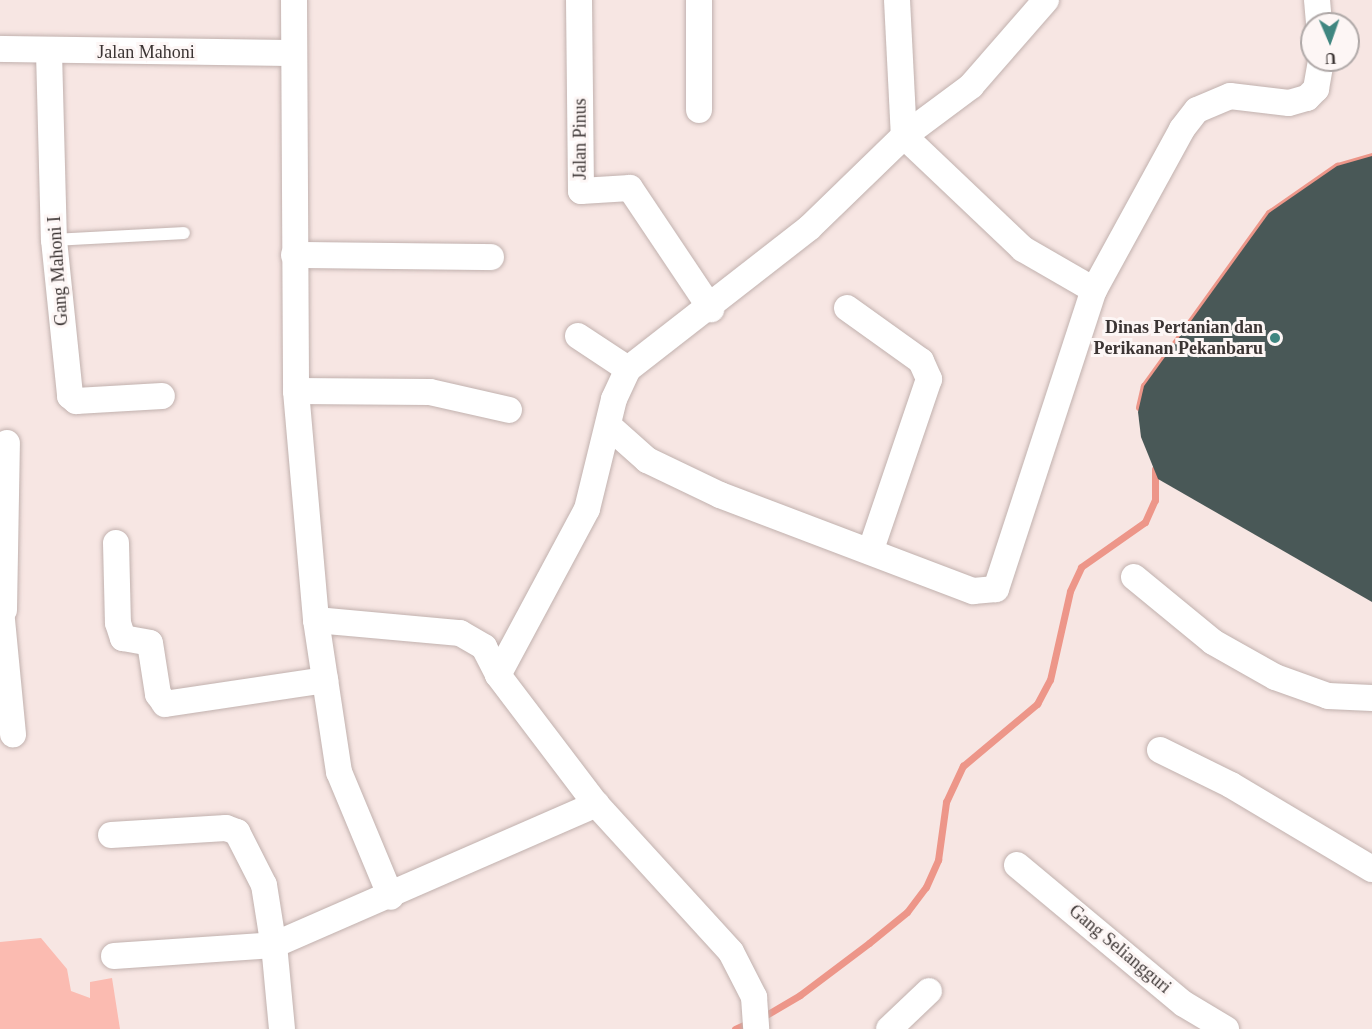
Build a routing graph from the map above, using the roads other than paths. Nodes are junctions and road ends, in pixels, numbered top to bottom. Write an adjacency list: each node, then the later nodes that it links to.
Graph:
1 (294, 0): 8 (street)
2 (579, 0): 18 (street, Jalan Pinus)
3 (699, 0): 10 (street)
4 (897, 0): 11 (street)
5 (1046, 0): 11 (street)
6 (0, 49): 7 (street, Jalan Mahoni)
7 (49, 52): 8 (street, Jalan Mahoni); 13 (street, Gang Mahoni I)
8 (293, 53): 14 (street)
9 (1319, 72): 16 (street)
10 (699, 110)
11 (904, 136): 16 (street); 18 (street)
12 (184, 233): 13 (lane)
13 (54, 240): 22 (street, Gang Mahoni I)
14 (294, 255): 15 (street); 21 (street)
15 (491, 257)
16 (1094, 290): 27 (street)
17 (847, 308): 27 (street)
18 (711, 309): 20 (street)
19 (578, 336): 20 (street)
20 (628, 369): 24 (street)
21 (296, 391): 23 (street); 30 (street)
22 (162, 396)
23 (509, 410)
24 (610, 427): 27 (street); 31 (street)
25 (6, 442): 29 (street)
26 (116, 543): 32 (street)
27 (871, 549)
28 (1134, 577): 33 (street)
29 (2, 604): 34 (street)
30 (316, 620): 31 (street); 32 (street)
31 (498, 675): 36 (street)
32 (325, 680): 40 (street)
33 (1372, 698)
34 (13, 734)
35 (1160, 750): 39 (street)
36 (596, 804): 40 (street); 45 (street)
37 (111, 835): 41 (street)
38 (1017, 865): 47 (street, Gang Seliangguri)
39 (1372, 869)
40 (391, 897): 41 (street)
41 (274, 943): 42 (street); 44 (street)
42 (114, 956)
43 (929, 991): 46 (street)
44 (282, 1029)
45 (756, 1029)
46 (889, 1029)
47 (1226, 1029)

